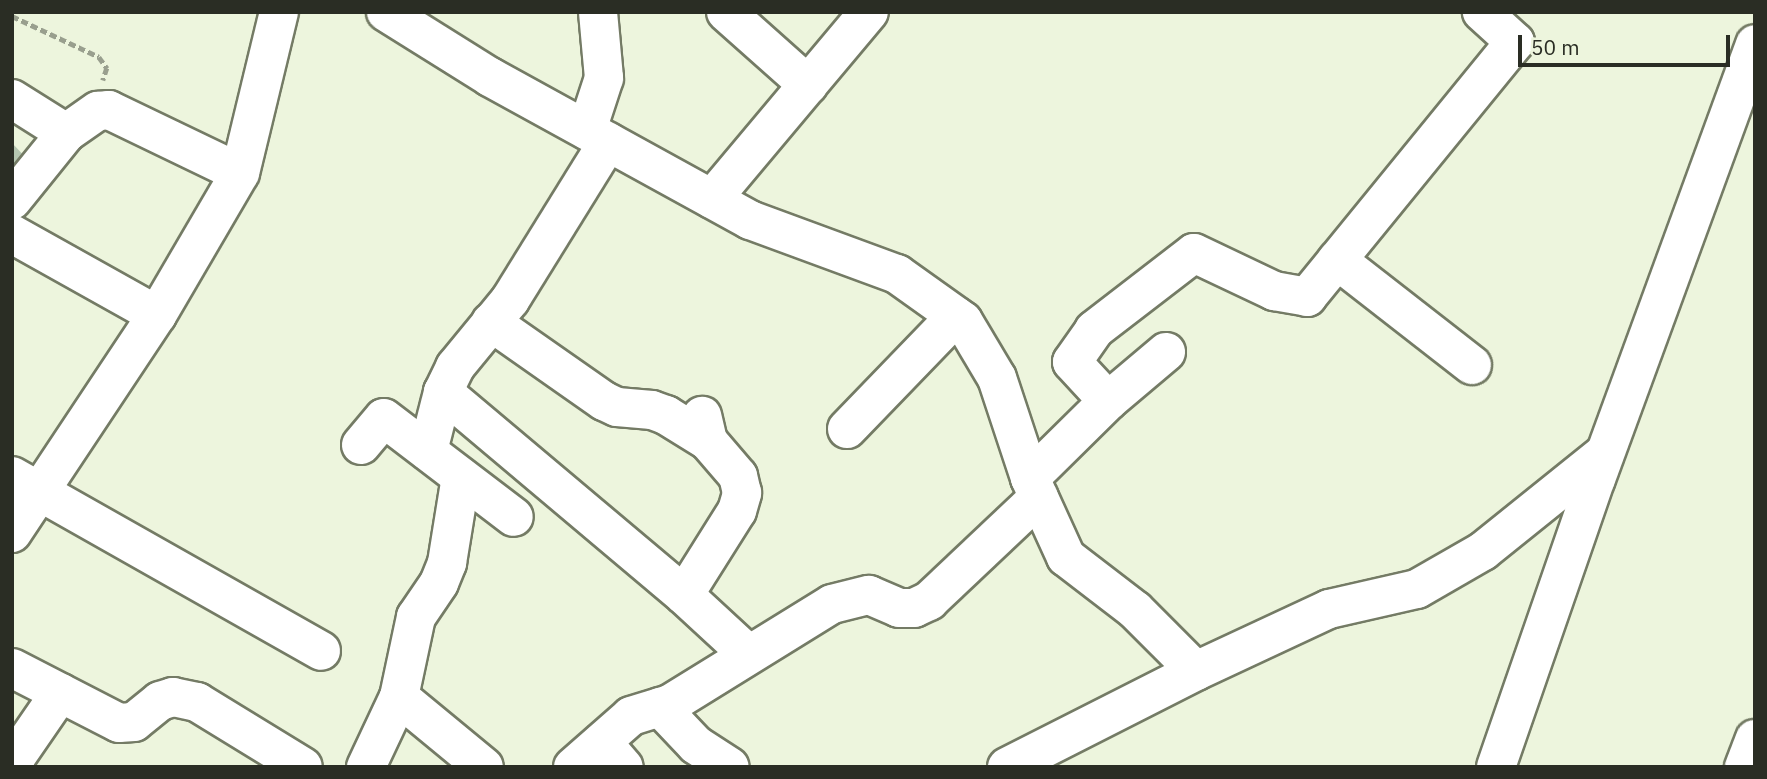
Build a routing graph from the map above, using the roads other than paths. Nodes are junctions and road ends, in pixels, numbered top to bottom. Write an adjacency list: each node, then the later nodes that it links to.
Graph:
1 (279, 12): 12 (street)
2 (386, 12): 11 (street)
3 (598, 12): 11 (street)
4 (726, 12): 8 (street)
5 (869, 12): 8 (street)
6 (1482, 12): 16 (street)
7 (1755, 44): 27 (street)
8 (808, 85): 13 (street)
9 (12, 99): 10 (street)
10 (77, 124): 12 (street); 14 (street)
11 (598, 136): 13 (street); 19 (street)
12 (240, 173): 17 (street)
13 (712, 198): 18 (street)
14 (12, 200)
15 (12, 234): 17 (street)
16 (1337, 260): 21 (street); 23 (street)
17 (157, 314): 29 (street)
18 (956, 316): 24 (street); 30 (street)
19 (491, 322): 22 (street); 33 (street)
20 (1166, 352): 23 (street)
21 (1472, 365)
22 (443, 392): 26 (street); 33 (street)
23 (1108, 401): 30 (street)
24 (847, 429)
25 (361, 445): 26 (street)
26 (428, 451): 28 (street)
27 (1605, 453): 37 (street); 50 (street)
28 (461, 477): 31 (street); 39 (street)
29 (26, 485): 32 (street); 34 (street)
30 (1034, 487): 35 (street); 37 (street)
31 (514, 517)
32 (12, 533)
33 (684, 595): 35 (street)
34 (321, 651)
35 (748, 654): 40 (street)
36 (12, 668): 38 (street)
37 (1196, 671): 49 (street)
38 (60, 694): 44 (street); 45 (street)
39 (399, 697): 46 (street); 47 (street)
40 (660, 707): 42 (street); 43 (street)
41 (1755, 739): 51 (street)
42 (613, 754): 48 (street)
43 (722, 765)
44 (13, 767)
45 (303, 767)
46 (366, 767)
47 (484, 767)
48 (573, 767)
49 (1007, 767)
50 (1496, 767)
51 (1744, 767)

